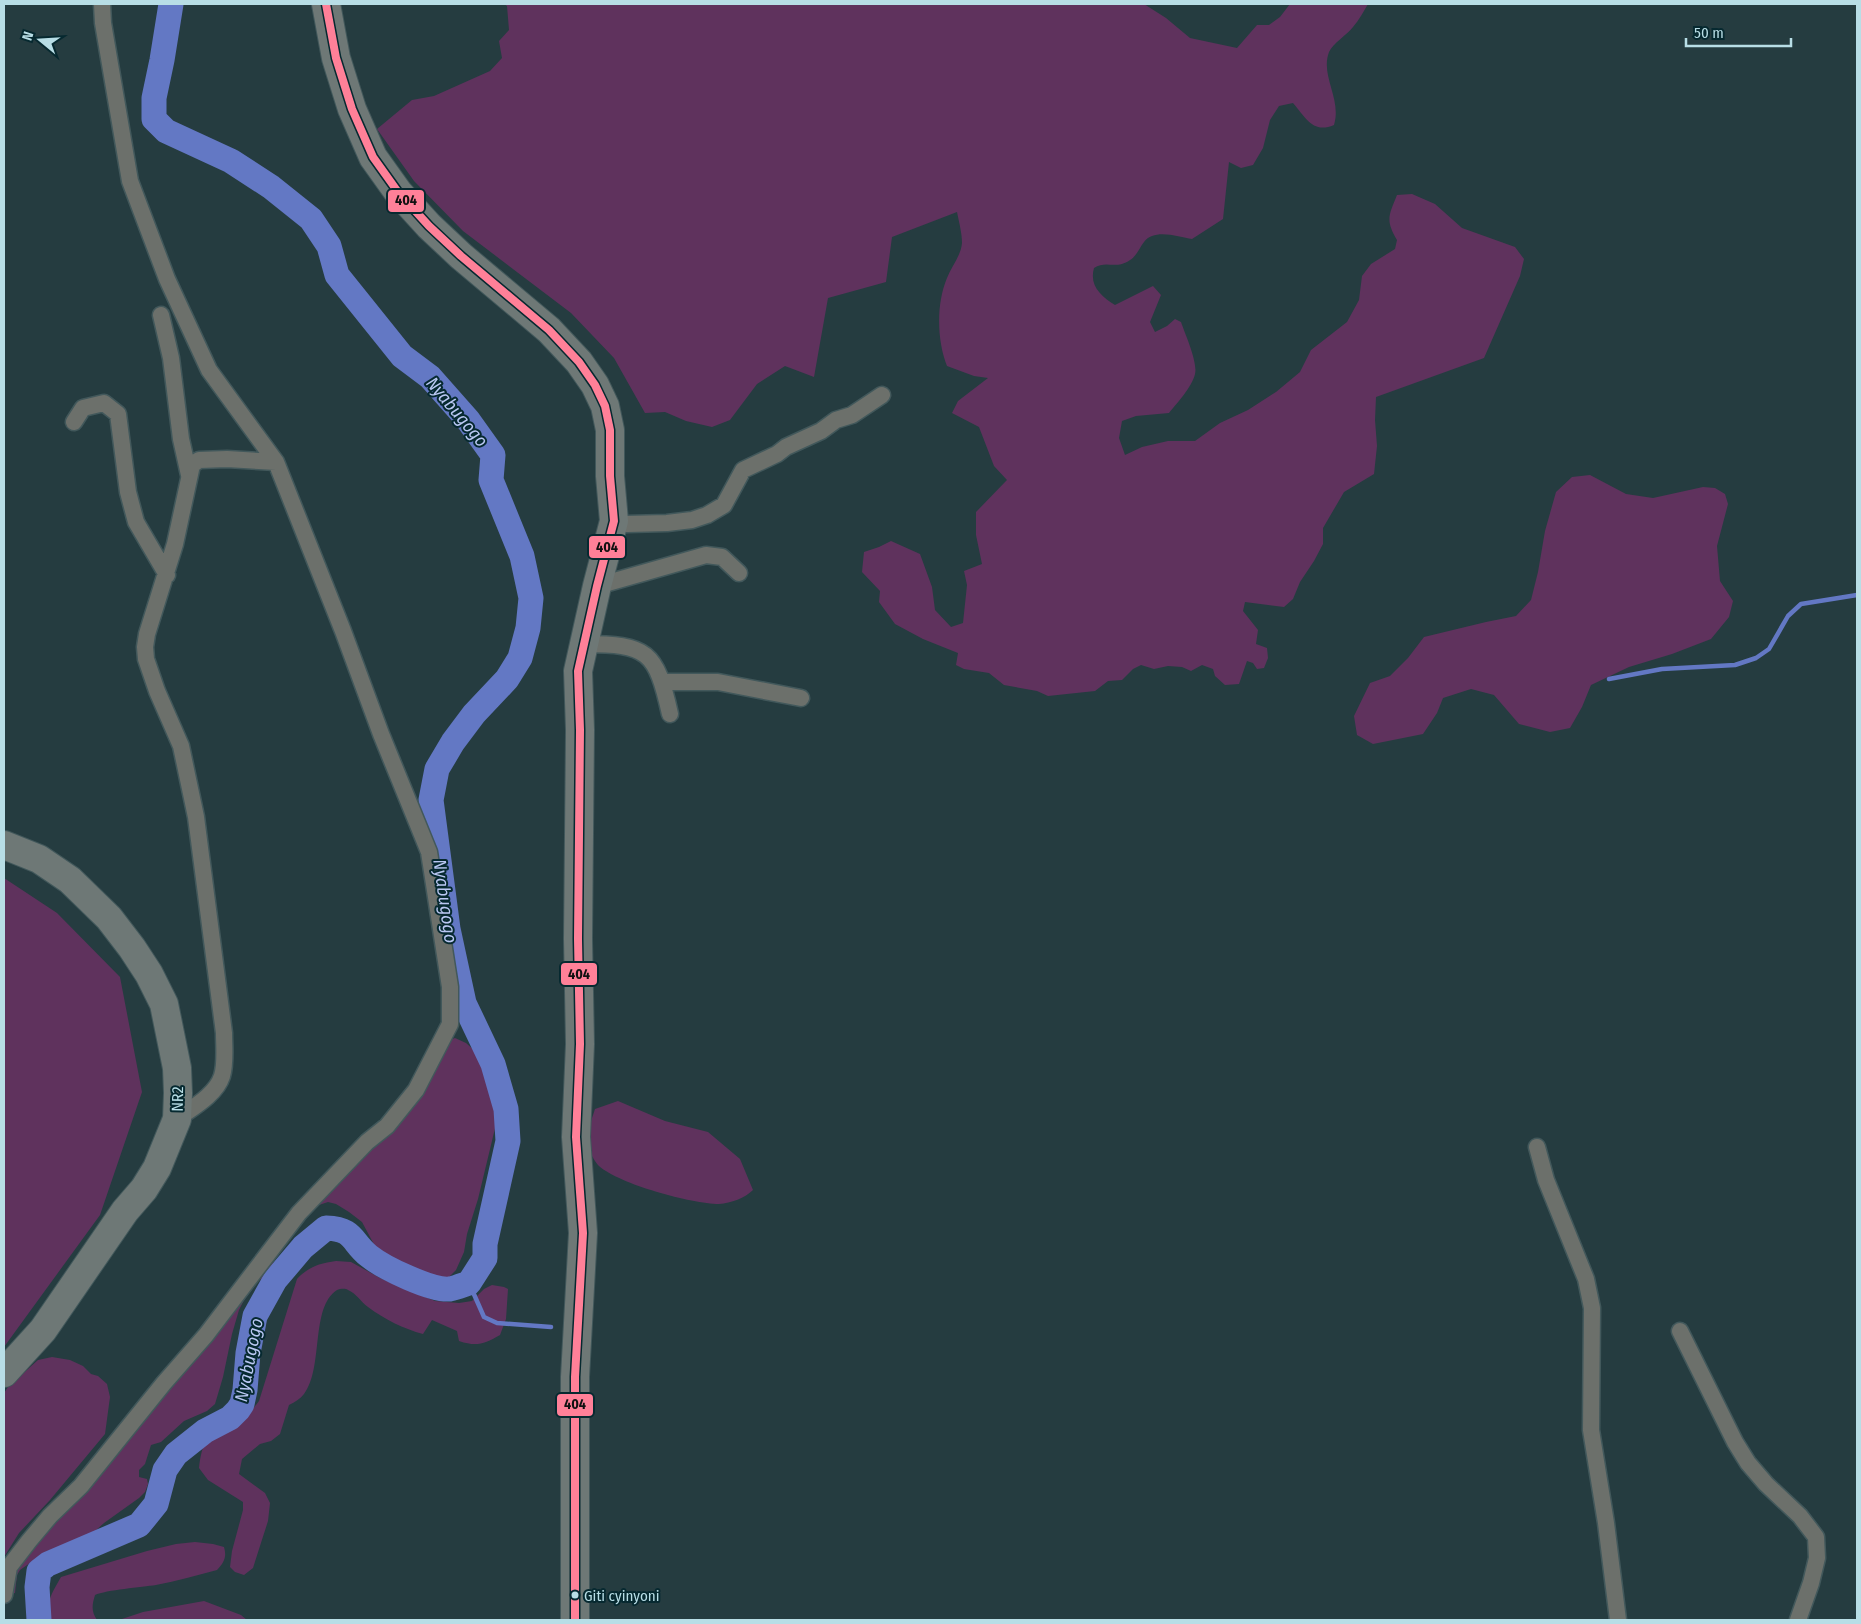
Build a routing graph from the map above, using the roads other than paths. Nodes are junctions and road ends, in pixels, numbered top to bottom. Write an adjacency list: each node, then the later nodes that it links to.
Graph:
1 (102, 4): 6 (street)
2 (326, 4): 8 (highway)
3 (161, 315): 7 (street)
4 (882, 395): 8 (street)
5 (74, 422): 10 (street)
6 (276, 462): 7 (street); 21 (street)
7 (189, 475): 10 (street)
8 (614, 521): 11 (highway)
9 (739, 573): 11 (street)
10 (166, 574): 17 (street)
11 (597, 586): 12 (highway)
12 (583, 644): 13 (street); 22 (highway)
13 (663, 682): 14 (street); 15 (street)
14 (801, 698)
15 (670, 714)
16 (4, 845): 17 (highway, NR2 / NR2)
17 (177, 1119): 20 (highway, NR2 / NR2)
18 (1537, 1147): 23 (street)
19 (1680, 1331): 24 (street)
20 (4, 1373)
21 (4, 1595)
22 (576, 1620)
23 (1618, 1620)
24 (1798, 1620)

